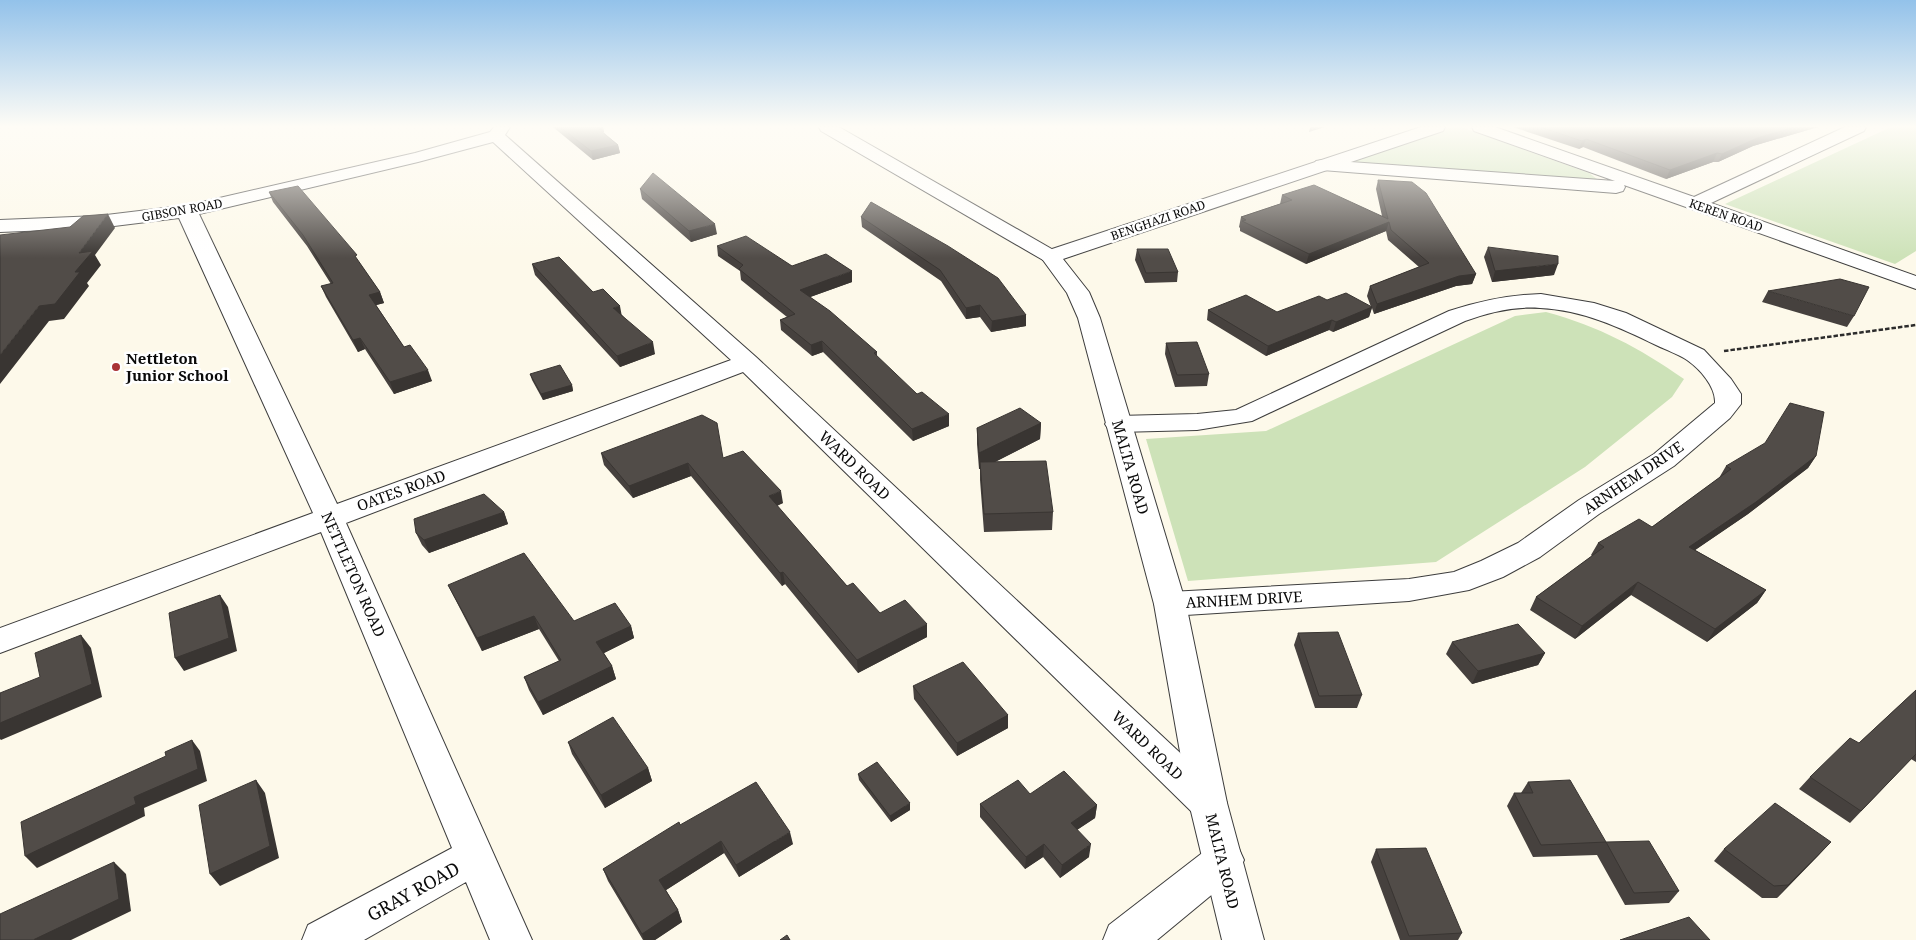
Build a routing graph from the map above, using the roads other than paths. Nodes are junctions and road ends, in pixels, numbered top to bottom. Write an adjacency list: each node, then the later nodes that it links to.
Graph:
1 (359, 171): 10 (street, GIBSON ROAD)
2 (542, 171): 14 (street, WARD ROAD)
3 (903, 171): 12 (street, MALTA ROAD)
4 (1304, 171): 12 (street, BENGHAZI ROAD)
5 (1402, 171): 8 (street)
6 (1600, 171): 8 (street, KEREN ROAD)
7 (1765, 171): 9 (street)
8 (1650, 189): 9 (street, KEREN ROAD)
9 (1694, 204): 13 (street, KEREN ROAD)
10 (189, 211): 11 (street, GIBSON ROAD); 16 (street, NETTLETON ROAD)
11 (0, 226)
12 (1050, 256): 15 (street, MALTA ROAD)
13 (1916, 283)
14 (747, 362): 16 (street, OATES ROAD); 19 (street, WARD ROAD)
15 (1118, 424): 17 (street, MALTA ROAD); 17 (street, ARNHEM DRIVE)
16 (329, 517): 18 (street, OATES ROAD); 20 (street, NETTLETON ROAD)
17 (1170, 604): 19 (street, MALTA ROAD)
18 (0, 641)
19 (1208, 802): 21 (street, MALTA ROAD)
20 (476, 856): 22 (street, GRAY ROAD); 23 (street, NETTLETON ROAD)
21 (1224, 860): 24 (street); 25 (street, MALTA ROAD)
22 (323, 940)
23 (511, 940)
24 (1124, 940)
25 (1244, 940)

